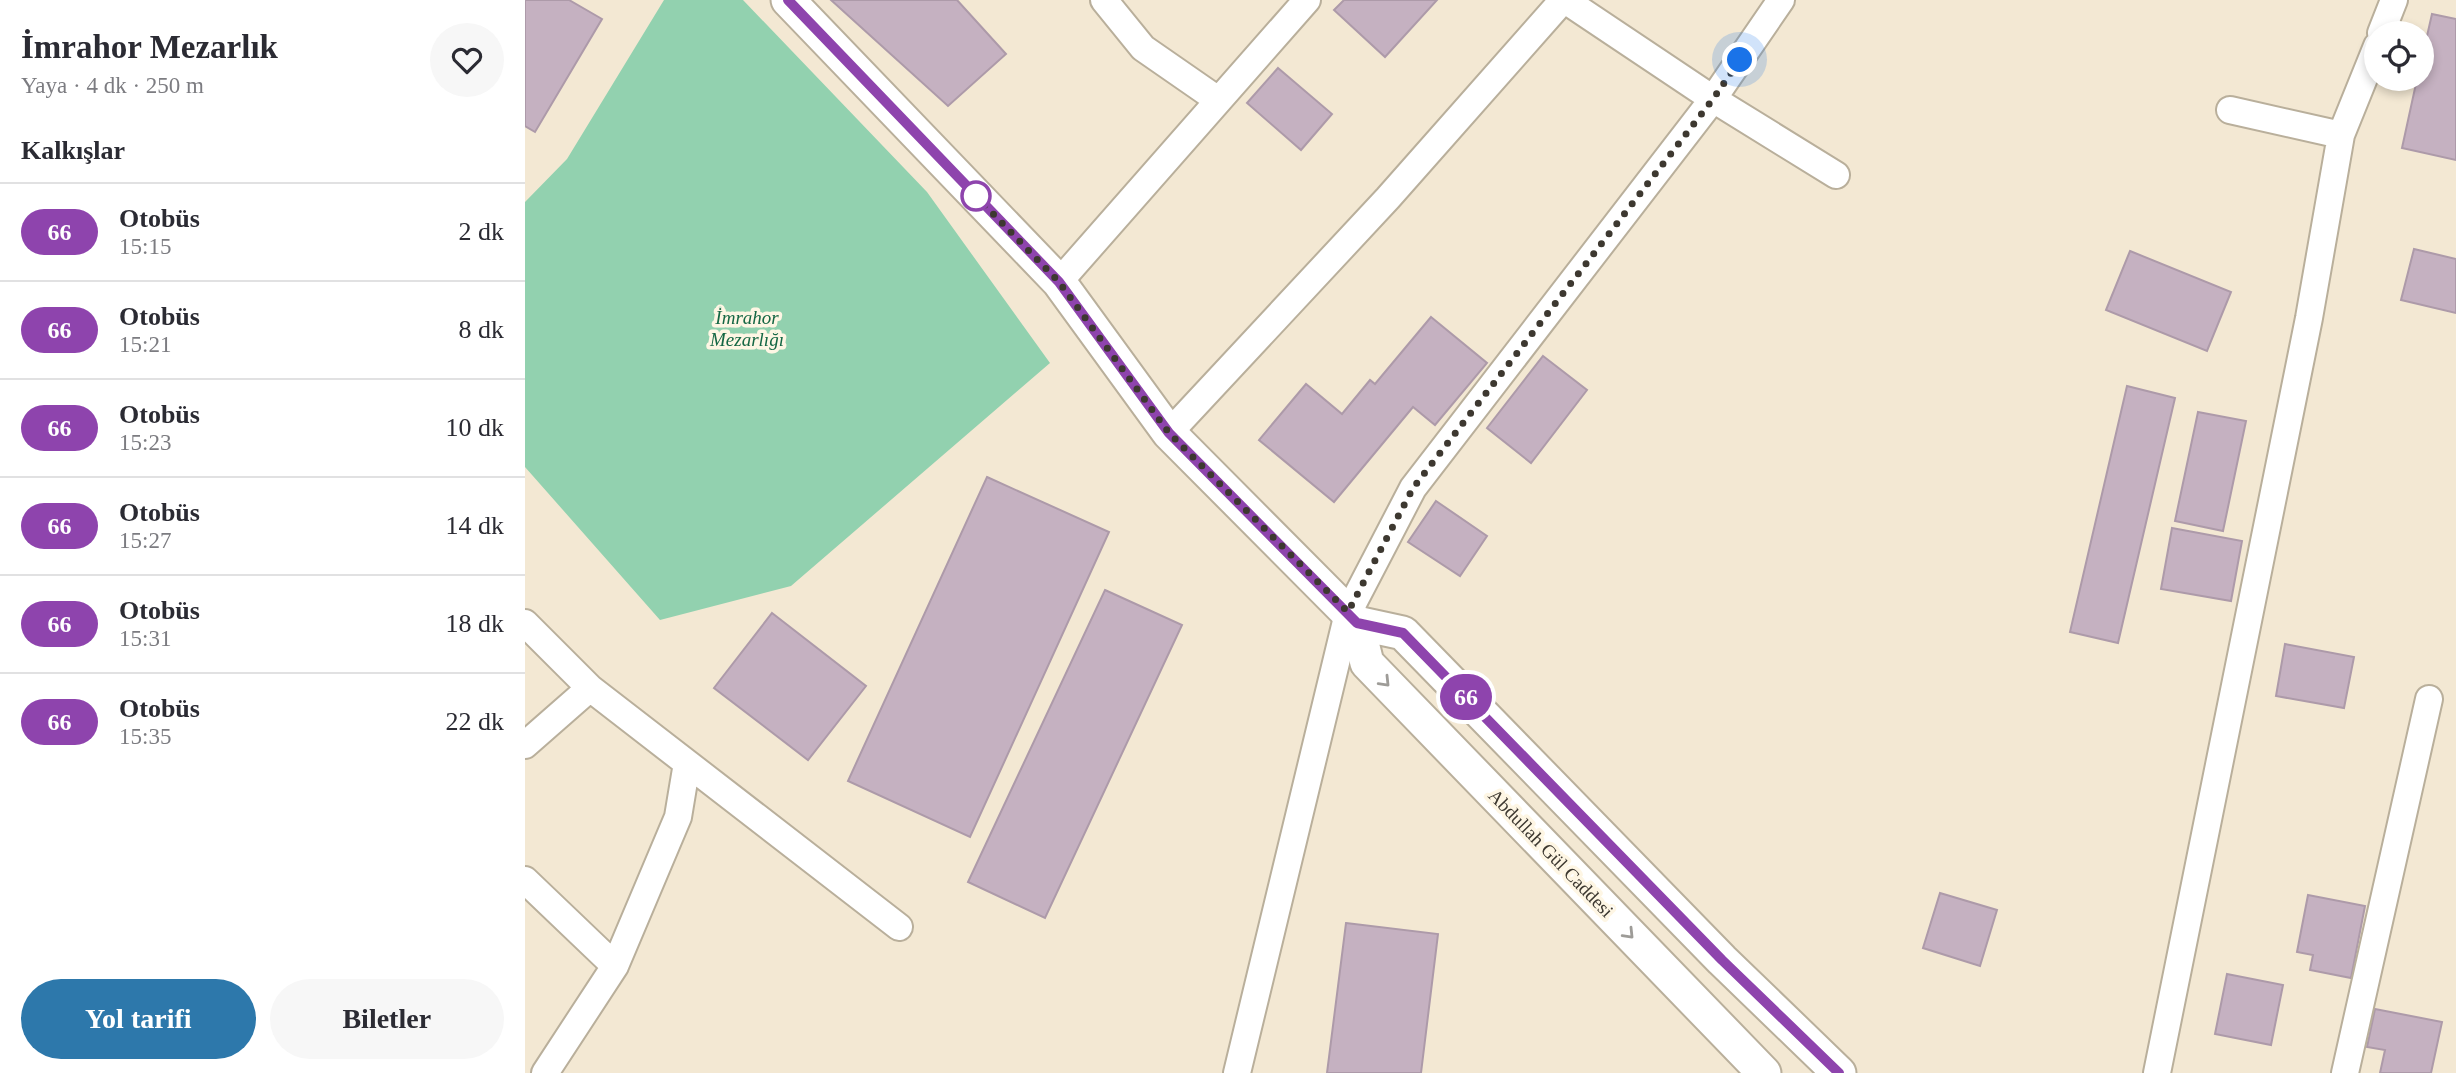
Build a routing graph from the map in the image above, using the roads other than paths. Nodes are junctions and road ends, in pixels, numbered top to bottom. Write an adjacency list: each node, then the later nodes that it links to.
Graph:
1 (788, 0): 14 (street)
2 (1104, 0): 10 (street)
3 (1307, 0): 10 (street)
4 (1564, 0): 9 (street); 15 (street)
5 (1781, 0): 9 (street)
6 (2394, 0): 7 (street)
7 (2386, 21)
8 (2364, 78): 12 (street)
9 (1713, 99): 13 (street); 16 (street)
10 (1218, 100): 14 (street)
11 (2230, 110): 12 (street)
12 (2341, 135): 29 (street)
13 (1836, 175)
14 (1059, 282): 15 (street)
15 (1169, 433): 16 (street)
16 (1353, 618): 26 (street); 27 (street, Abdullah Gül Caddesi, one-way to 27); 28 (street)
17 (525, 623): 18 (street)
18 (590, 688): 20 (street); 21 (street)
19 (2429, 699): 30 (street)
20 (525, 744)
21 (687, 763): 23 (street); 24 (street)
22 (525, 880): 24 (street)
23 (899, 927)
24 (615, 966): 25 (street)
25 (545, 1073)
26 (1237, 1073)
27 (1764, 1073)
28 (1839, 1073)
29 (2157, 1073)
30 (2345, 1073)

